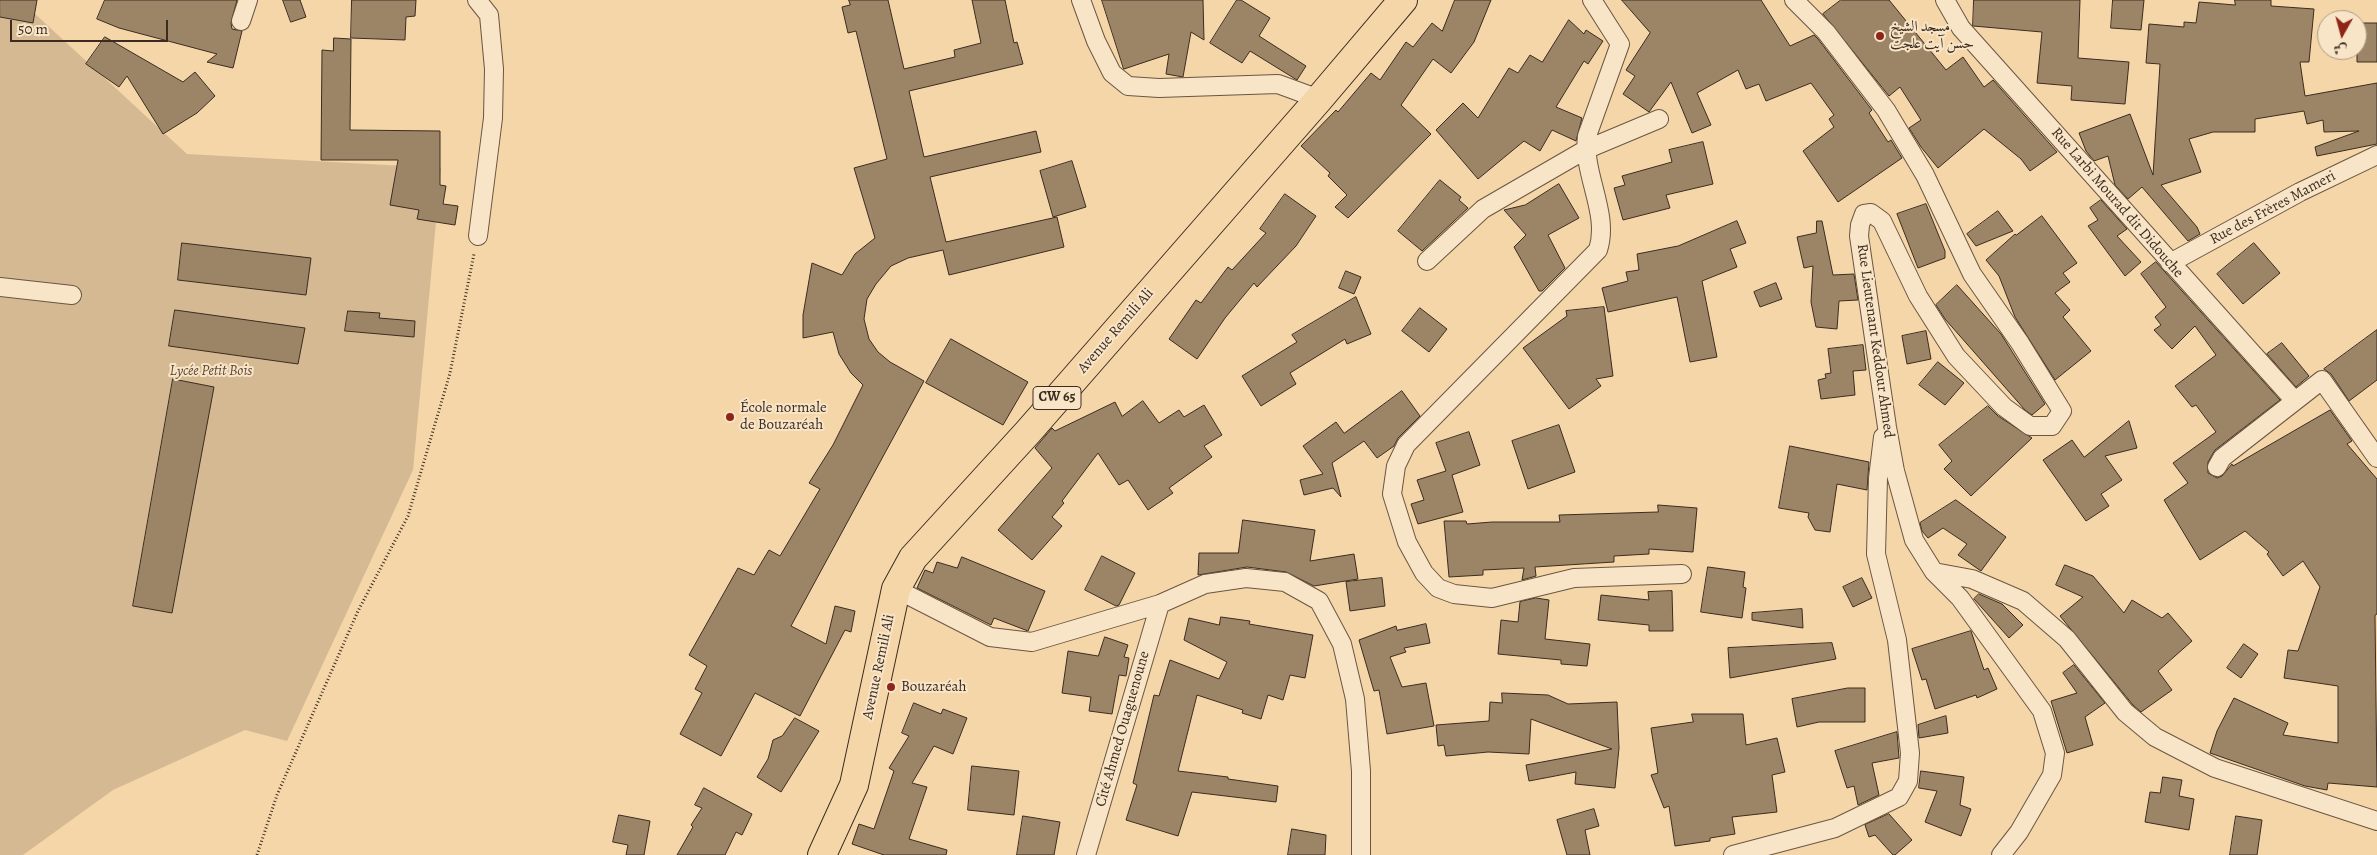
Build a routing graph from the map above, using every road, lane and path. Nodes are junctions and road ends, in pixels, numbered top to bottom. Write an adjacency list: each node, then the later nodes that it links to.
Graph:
1 (248, 0): 8 (street)
2 (477, 0): 13 (street)
3 (1081, 0): 9 (street)
4 (1402, 0): 9 (main road, Avenue Remili Ali / CW 65)
5 (1592, 0): 11 (street)
6 (1794, 0): 19 (street, Rue Lieutenant Keddour Ahmed)
7 (1945, 0): 15 (street, Rue Larbi Mourad dit Didouche)
8 (241, 21)
9 (1319, 99): 24 (main road, Avenue Remili Ali / CW 65)
10 (1659, 119): 11 (street)
11 (1585, 150): 14 (street); 23 (street)
12 (2377, 155): 15 (street, Rue des Frères Mameri)
13 (478, 236): 27 (path)
14 (1427, 261)
15 (2170, 263): 18 (street, Rue Larbi Mourad dit Didouche)
16 (0, 287): 17 (street)
17 (72, 295)
18 (2295, 401): 20 (street); 21 (street)
19 (1886, 422): 22 (street, Rue Lieutenant Keddour Ahmed); 31 (street)
20 (2377, 458)
21 (2217, 466)
22 (1934, 572): 26 (street); 32 (street, Rue Lieutenant Keddour Ahmed)
23 (1682, 574)
24 (896, 589): 25 (street); 28 (main road, Avenue Remili Ali / CW 65)
25 (1160, 604): 29 (street, Cité Ahmed Ouaguenoune); 30 (street)
26 (2377, 821)
27 (257, 855)
28 (822, 855)
29 (1086, 855)
30 (1361, 855)
31 (1733, 855)
32 (2001, 855)

